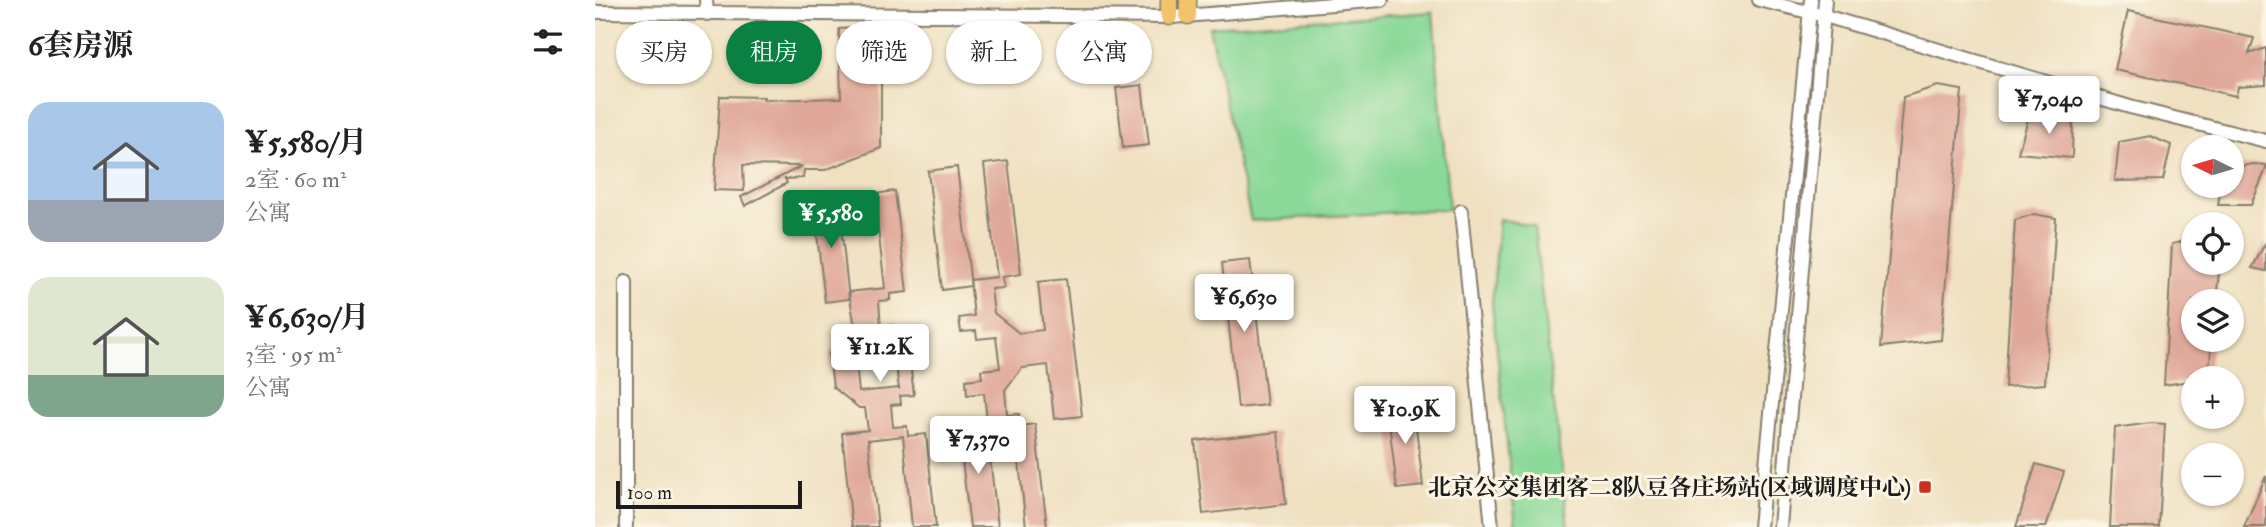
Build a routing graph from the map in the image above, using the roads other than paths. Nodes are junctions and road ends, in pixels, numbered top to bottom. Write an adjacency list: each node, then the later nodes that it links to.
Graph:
1 (706, 0): 10 (street)
2 (1382, 0): 8 (street)
3 (1759, 0): 6 (street)
4 (1825, 0): 11 (street)
5 (630, 6): 9 (street); 10 (street)
6 (1810, 6): 11 (street); 17 (street)
7 (1169, 8): 8 (street); 10 (street)
8 (1188, 8)
9 (595, 12)
10 (707, 14)
11 (1825, 16): 12 (street); 18 (street)
12 (2266, 141)
13 (1461, 211): 16 (street)
14 (626, 282): 15 (street)
15 (626, 527)
16 (1492, 527)
17 (1760, 527)
18 (1780, 527)

